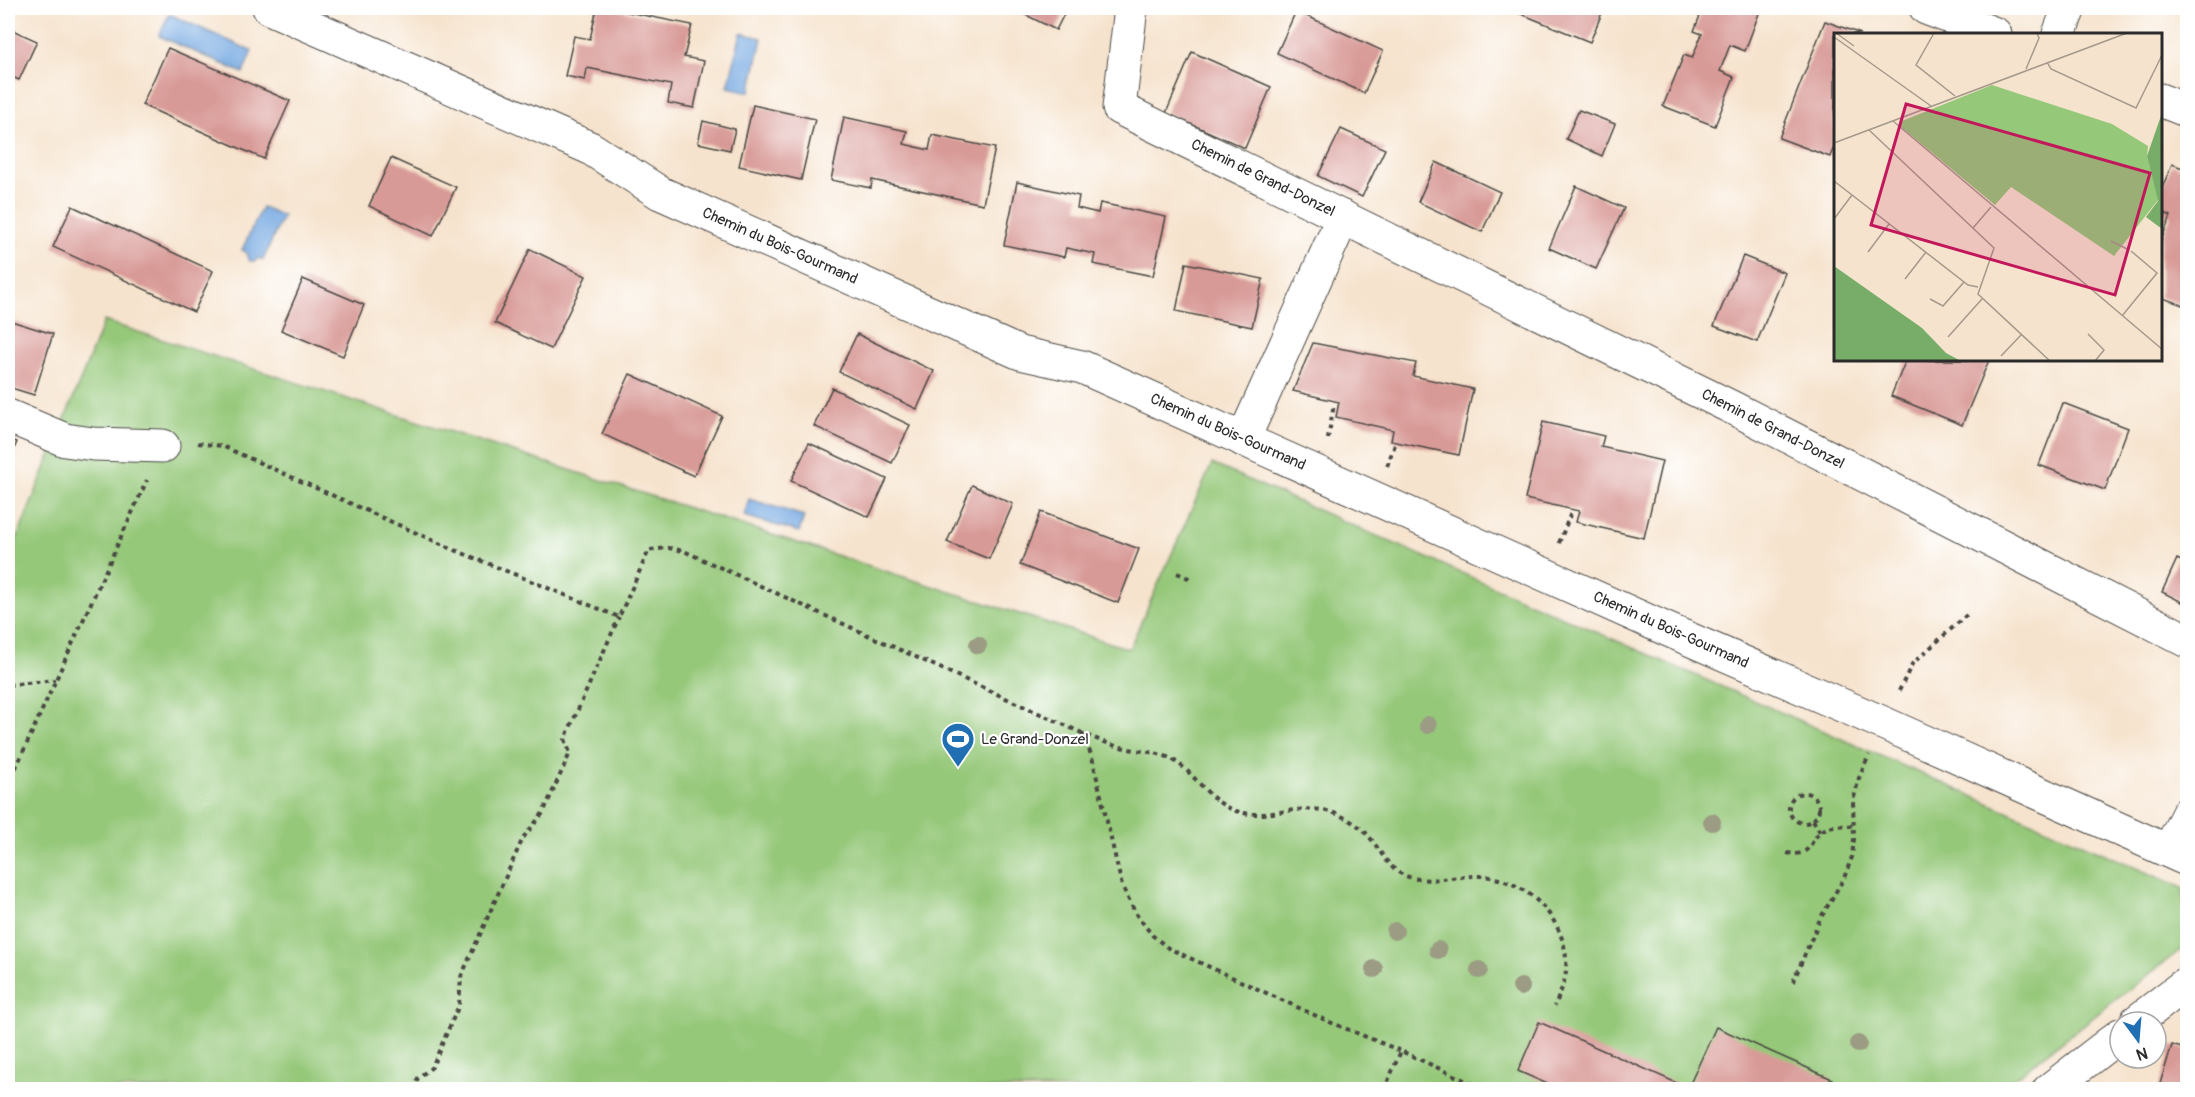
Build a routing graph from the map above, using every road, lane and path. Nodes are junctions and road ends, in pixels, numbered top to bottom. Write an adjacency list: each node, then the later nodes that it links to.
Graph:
1 (269, 8): 11 (street, Chemin du Bois-Gourmand)
2 (1131, 8): 9 (street, Chemin de Grand-Donzel)
3 (1926, 8): 5 (street)
4 (2069, 8): 6 (street)
5 (1992, 33)
6 (2059, 33)
7 (2162, 101): 8 (street)
8 (2187, 111)
9 (1349, 220): 11 (street, Chemin de Grand-Donzel); 17 (street, Chemin de Grand-Donzel)
10 (8, 416): 12 (street)
11 (1243, 440): 20 (street, Chemin du Bois-Gourmand)
12 (163, 446): 16 (path); 18 (path)
13 (1177, 573): 14 (path)
14 (1191, 579)
15 (1970, 612): 20 (path)
16 (619, 617): 21 (path); 37 (path)
17 (2187, 641)
18 (56, 680): 19 (path); 22 (path)
19 (8, 685)
20 (1884, 723): 25 (path); 28 (street, Chemin du Bois-Gourmand)
21 (1082, 733): 31 (path); 34 (path)
22 (8, 785)
23 (2187, 813): 28 (street)
24 (1813, 820): 24 (path); 26 (path)
25 (1853, 826): 26 (path); 29 (path)
26 (1820, 832): 27 (path)
27 (1787, 853)
28 (2178, 855)
29 (1793, 982)
30 (2187, 982): 32 (street)
31 (1555, 1006)
32 (2151, 1010)
33 (2108, 1044): 42 (street)
34 (1401, 1052): 38 (path); 39 (path)
35 (8, 1077): 36 (path)
36 (20, 1089)
37 (413, 1089)
38 (1384, 1089)
39 (1486, 1089)
40 (1522, 1089): 41 (path)
41 (1533, 1089)
42 (2049, 1089)

